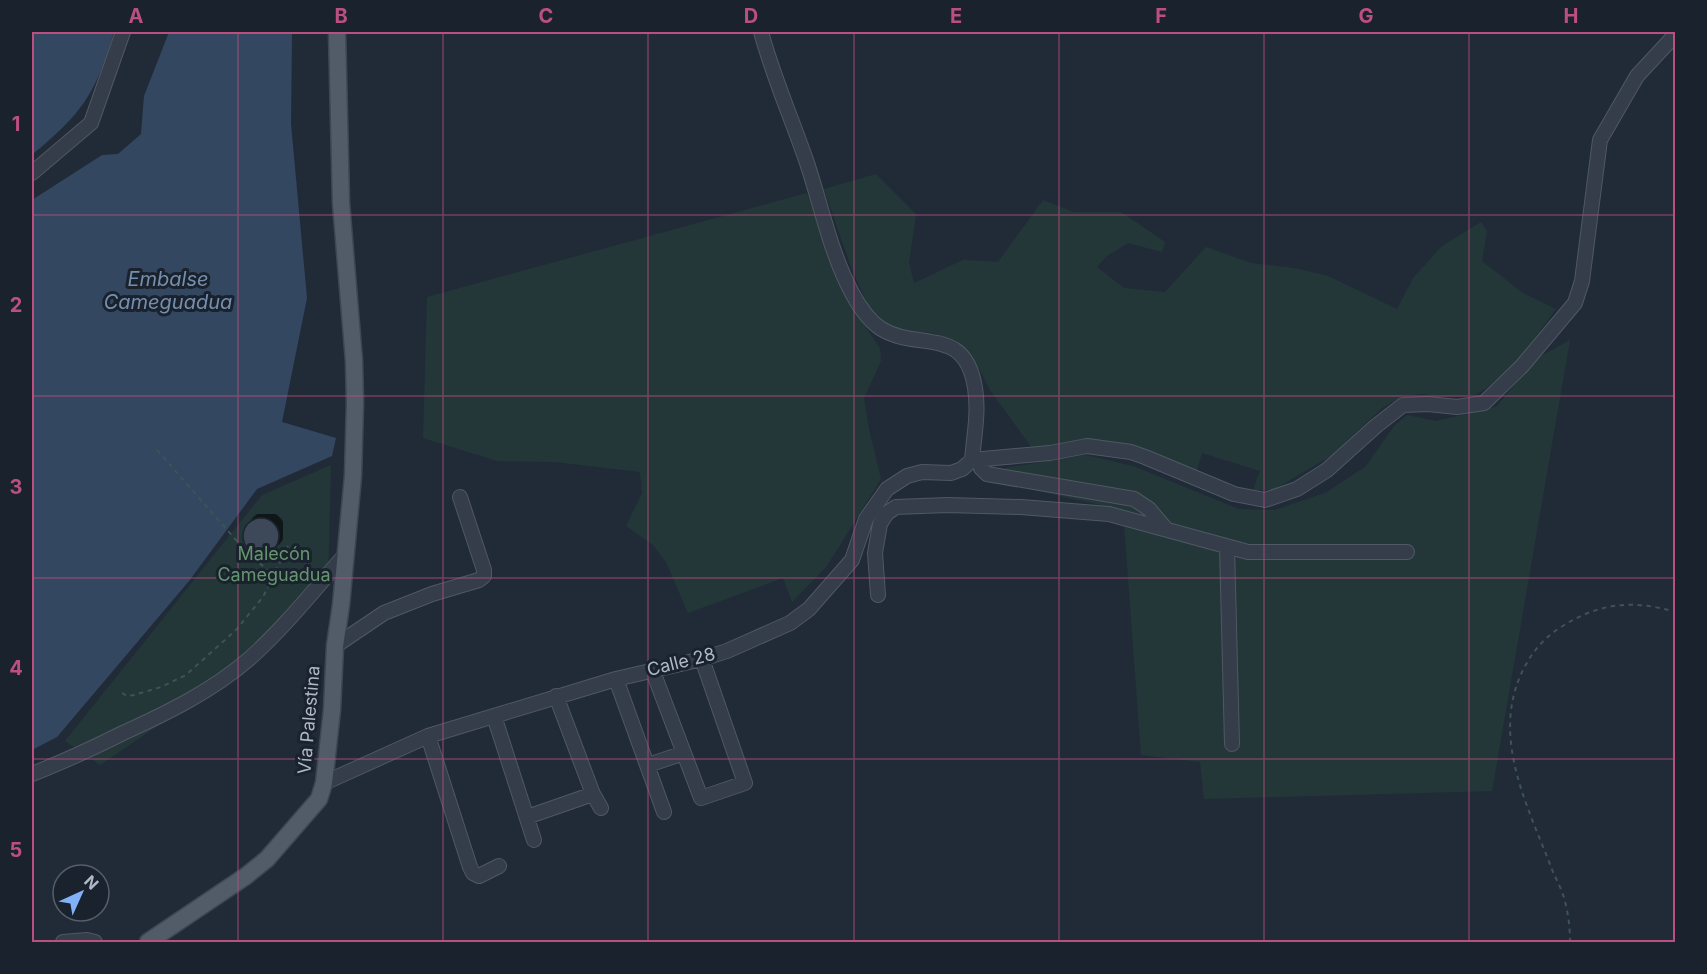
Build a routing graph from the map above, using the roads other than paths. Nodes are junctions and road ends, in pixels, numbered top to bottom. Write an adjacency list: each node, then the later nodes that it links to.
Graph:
1 (123, 32): 5 (street)
2 (337, 32): 11 (main road, Vía Palestina)
3 (761, 32): 6 (street)
4 (1676, 34): 6 (street)
5 (32, 173)
6 (976, 460): 8 (street); 14 (street, Calle 28)
7 (460, 497): 13 (street)
8 (1167, 529): 9 (street); 12 (street)
9 (1227, 547): 10 (street); 20 (street)
10 (1407, 552)
11 (345, 555): 13 (main road, Vía Palestina); 23 (street)
12 (878, 595)
13 (335, 646): 24 (main road, Vía Palestina)
14 (702, 659): 15 (street, Calle 28); 21 (street)
15 (652, 669): 16 (street, Calle 28); 21 (street)
16 (616, 679): 17 (street, Calle 28); 22 (street)
17 (556, 696): 18 (street, Calle 28); 25 (street)
18 (494, 716): 19 (street, Calle 28); 28 (street)
19 (428, 736): 24 (street, Calle 28); 30 (street)
20 (1232, 744)
21 (684, 753): 22 (street)
22 (648, 765): 27 (street)
23 (32, 774)
24 (324, 783): 33 (main road, Vía Palestina)
25 (593, 794): 26 (street); 28 (street)
26 (602, 808)
27 (664, 812)
28 (527, 818): 29 (street)
29 (534, 840)
30 (499, 866)
31 (63, 942): 32 (street)
32 (95, 942)
33 (148, 942)

